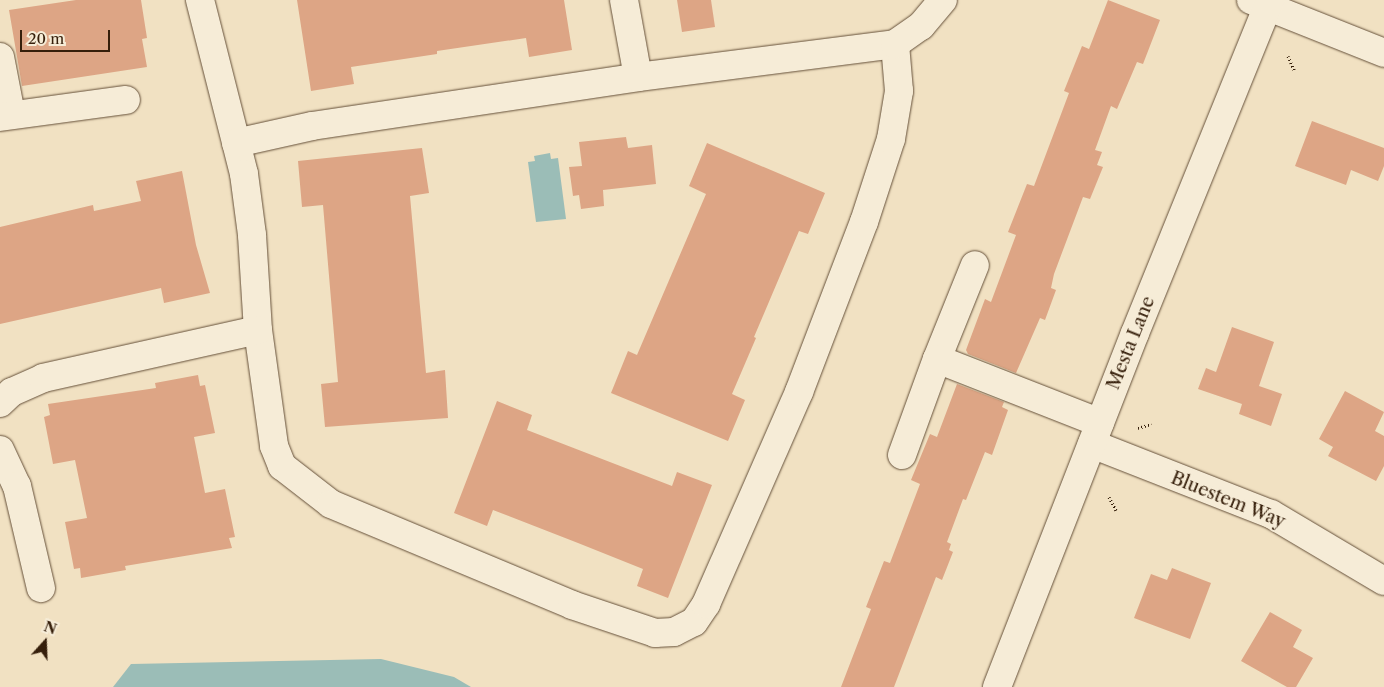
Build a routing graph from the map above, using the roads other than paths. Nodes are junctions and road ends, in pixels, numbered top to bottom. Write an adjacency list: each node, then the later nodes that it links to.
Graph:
1 (200, 0): 11 (street)
2 (624, 0): 8 (street)
3 (944, 0): 5 (street)
4 (1262, 2): 6 (street); 16 (street, Mesta Lane)
5 (895, 44): 8 (street); 13 (street)
6 (1384, 53)
7 (0, 57): 10 (street)
8 (638, 76): 11 (street)
9 (126, 100): 10 (street)
10 (6, 115)
11 (236, 143): 13 (street)
12 (975, 265): 14 (street)
13 (258, 330): 15 (street)
14 (937, 359): 16 (street, Bluestem Way); 18 (street)
15 (0, 404)
16 (1096, 434): 19 (street, Bluestem Way); 21 (street, Mesta Lane)
17 (0, 450): 20 (street)
18 (902, 454)
19 (1384, 580)
20 (41, 588)
21 (997, 687)

